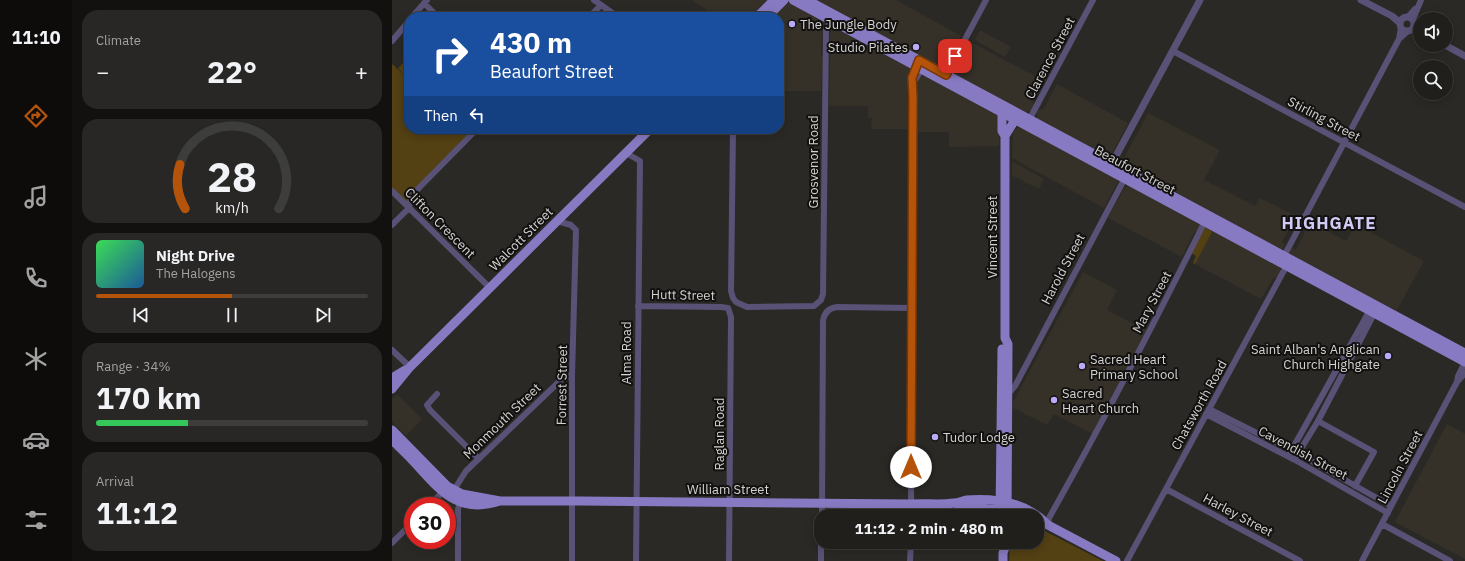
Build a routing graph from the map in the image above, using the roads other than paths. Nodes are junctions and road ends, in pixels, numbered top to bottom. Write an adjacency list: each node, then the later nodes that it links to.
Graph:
1 (594, 0): 12 (street)
2 (774, 0): 17 (main road)
3 (784, 0): 18 (main road)
4 (793, 0): 19 (main road, Beaufort Street)
5 (807, 0): 27 (main road, Beaufort Street)
6 (986, 0): 28 (street)
7 (1093, 0): 31 (street, Clarence Street)
8 (1200, 0): 25 (street)
9 (1361, 0): 20 (street)
10 (1421, 0): 20 (street)
11 (425, 2): 13 (street); 14 (street)
12 (601, 5): 15 (street); 16 (street)
13 (416, 12)
14 (434, 12)
15 (594, 12)
16 (611, 12)
17 (762, 12)
18 (772, 12)
19 (831, 21): 27 (main road, Beaufort Street); 34 (street, Grosvenor Road)
20 (1408, 24): 21 (street); 36 (street, Chatsworth Road)
21 (1413, 26)
22 (404, 27): 23 (street)
23 (392, 41)
24 (1453, 50): 26 (street)
25 (1173, 51): 36 (street, Stirling Street); 38 (street)
26 (1465, 56)
27 (920, 65): 28 (main road, Beaufort Street); 29 (main road, Beaufort Street); 50 (street)
28 (946, 75): 30 (main road, Beaufort Street)
29 (1002, 113): 30 (main road, Beaufort Street); 35 (main road, Vincent Street)
30 (1017, 117): 31 (main road, Beaufort Street); 35 (main road)
31 (1027, 123): 38 (main road, Beaufort Street)
32 (472, 134): 42 (street)
33 (645, 134): 37 (main road, Walcott Street)
34 (733, 134)
35 (1005, 136): 52 (main road, Vincent Street)
36 (1344, 142): 41 (street, Stirling Street); 46 (street, Chatsworth Road)
37 (626, 153): 44 (main road, Walcott Street); 48 (street, Alma Road)
38 (1110, 167): 39 (main road, Beaufort Street)
39 (1126, 176): 43 (main road, Beaufort Street); 60 (street, Harold Street)
40 (392, 191): 42 (street, Clifton Crescent)
41 (1465, 207)
42 (409, 208): 45 (street); 47 (street, Clifton Crescent)
43 (1206, 219): 46 (main road, Beaufort Street); 96 (street, Mary Street)
44 (557, 221): 47 (main road, Walcott Street); 59 (street, Forrest Street)
45 (392, 225)
46 (1285, 261): 51 (main road, Beaufort Street); 66 (street, Chatsworth Road)
47 (490, 288): 56 (main road, Walcott Street)
48 (638, 306): 49 (street, Hutt Street); 81 (street, Alma Road)
49 (728, 308): 84 (street, Raglan Road)
50 (912, 308): 85 (street); 86 (street)
51 (1373, 309): 54 (main road, Beaufort Street); 55 (main road, Beaufort Street); 67 (street); 70 (street)
52 (1005, 338): 57 (main road, Vincent Street); 90 (main road, Vincent Street)
53 (392, 350): 56 (street)
54 (1465, 353)
55 (1465, 362): 62 (street, Lincoln Street)
56 (410, 367): 61 (main road, Walcott Street); 63 (main road, Walcott Street)
57 (1008, 368): 60 (street); 65 (main road, Vincent Street)
58 (1465, 373): 62 (street, Lincoln Street)
59 (572, 376): 73 (street, Monmouth Street); 80 (street, Forrest Street)
60 (1020, 376): 65 (street, Harold Street)
61 (392, 378)
62 (1457, 382): 87 (street, Lincoln Street)
63 (392, 389)
64 (437, 394): 73 (street)
65 (1008, 394): 90 (main road, Vincent Street)
66 (1207, 411): 70 (street, Cavendish Street); 72 (street, Cavendish Street); 76 (street, Chatsworth Road)
67 (1318, 420): 71 (street); 75 (street)
68 (392, 430): 77 (main road, William Street)
69 (392, 440): 78 (main road, William Street)
70 (1292, 450): 71 (street, Cavendish Street); 72 (street)
71 (1299, 454): 74 (street); 75 (street, Cavendish Street)
72 (1288, 456): 74 (street, Cavendish Street)
73 (479, 459): 77 (street, Monmouth Street)
74 (1295, 460): 92 (street, Cavendish Street)
75 (1355, 486): 87 (street, Cavendish Street)
76 (1166, 488): 108 (street, Chatsworth Road); 109 (street, Harley Street)
77 (454, 490): 83 (main road, William Street)
78 (443, 492): 79 (street); 82 (main road, William Street)
79 (438, 497)
80 (572, 501): 81 (main road, William Street); 83 (main road, William Street); 102 (street, Forrest Street)
81 (636, 501): 84 (main road, William Street); 103 (street, Alma Road)
82 (460, 502): 83 (main road, William Street); 101 (street)
83 (500, 502)
84 (730, 502): 85 (main road, William Street); 104 (street, Raglan Road)
85 (822, 502): 86 (main road, William Street); 88 (street)
86 (911, 504): 89 (street); 90 (main road, William Street)
87 (1391, 506): 92 (street, Lincoln Street)
88 (822, 509)
89 (911, 509)
90 (1004, 509): 91 (main road, William Street)
91 (1026, 509)
92 (1388, 513): 95 (street, Lincoln Street)
93 (1044, 520): 96 (main road, William Street)
94 (1044, 524): 96 (main road, William Street)
95 (1382, 524): 110 (street, Lincoln Street); 111 (street)
96 (1048, 525): 107 (main road, William Street)
97 (404, 531): 98 (street)
98 (392, 543)
99 (821, 549): 105 (street)
100 (910, 549): 106 (street)
101 (458, 561)
102 (572, 561)
103 (636, 561)
104 (729, 561)
105 (821, 561)
106 (910, 561)
107 (1116, 561)
108 (1127, 561)
109 (1300, 561)
110 (1362, 561)
111 (1450, 561)

